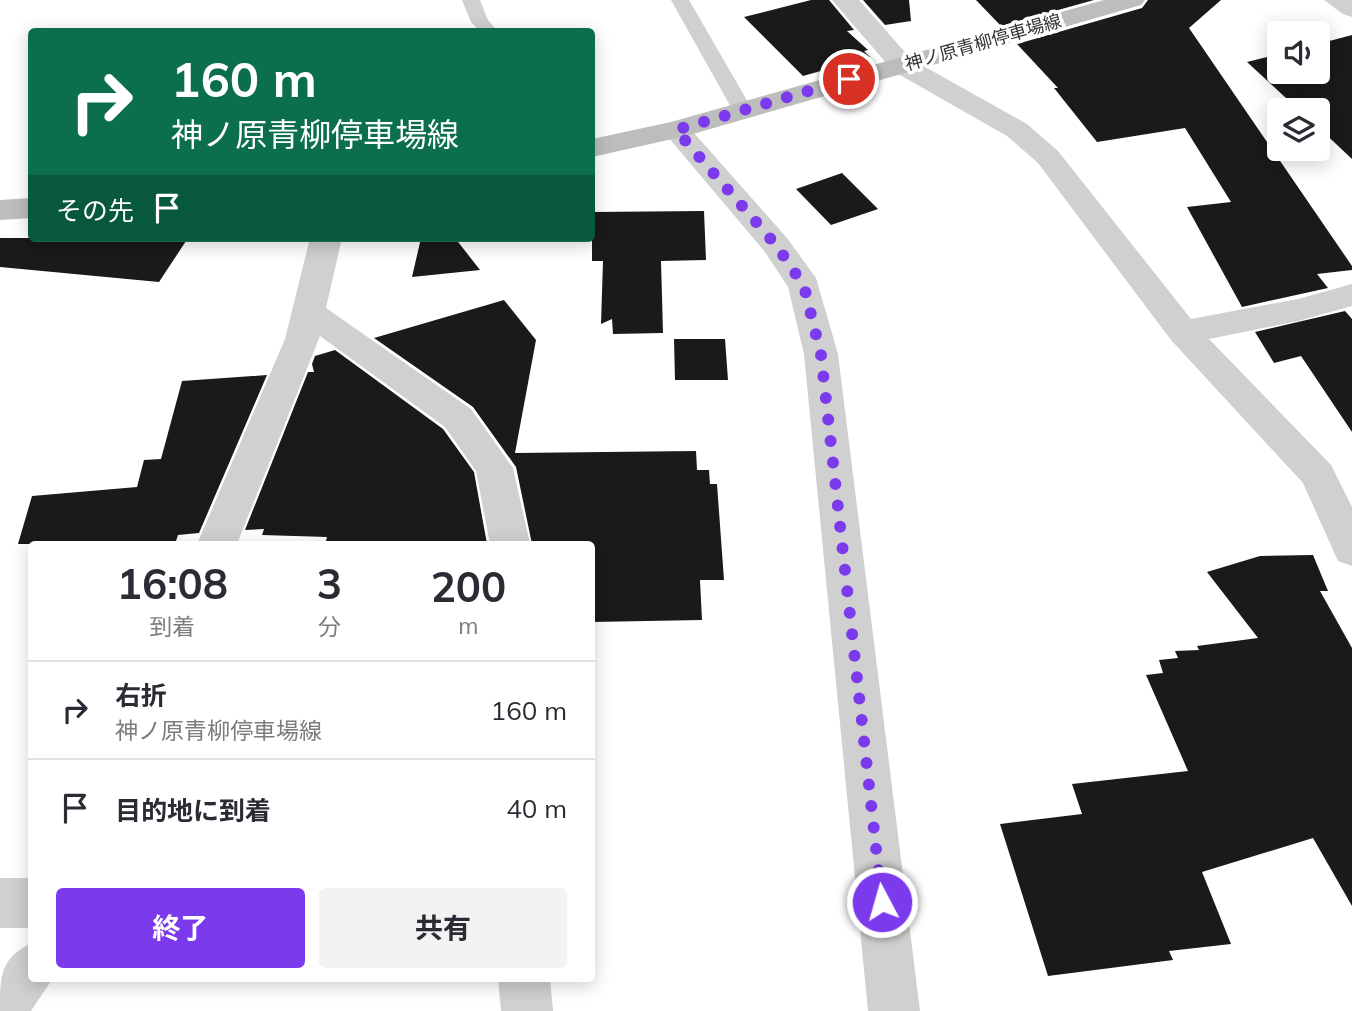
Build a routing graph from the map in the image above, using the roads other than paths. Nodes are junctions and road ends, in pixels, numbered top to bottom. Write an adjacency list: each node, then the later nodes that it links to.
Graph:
1 (471, 0): 7 (lane)
2 (680, 0): 9 (lane)
3 (845, 0): 8 (street)
4 (1132, 0): 8 (main road, 神ノ原青柳停車場線)
5 (1337, 0): 6 (street)
6 (1352, 9)
7 (485, 28)
8 (902, 65): 9 (main road, 神ノ原青柳停車場線); 17 (street)
9 (742, 109): 10 (main road, 神ノ原青柳停車場線)
10 (676, 130): 11 (main road, 神ノ原青柳停車場線); 27 (street)
11 (595, 146)
12 (28, 208): 13 (main road)
13 (0, 210)
14 (325, 242): 16 (street)
15 (1352, 295): 17 (street)
16 (309, 312): 18 (street); 19 (street)
17 (1183, 332): 20 (street)
18 (218, 541)
19 (509, 541)
20 (1352, 550)
21 (28, 903): 22 (street)
22 (0, 904)
23 (28, 973): 25 (street)
24 (524, 982): 26 (street)
25 (0, 1010)
26 (527, 1011)
27 (894, 1011)

